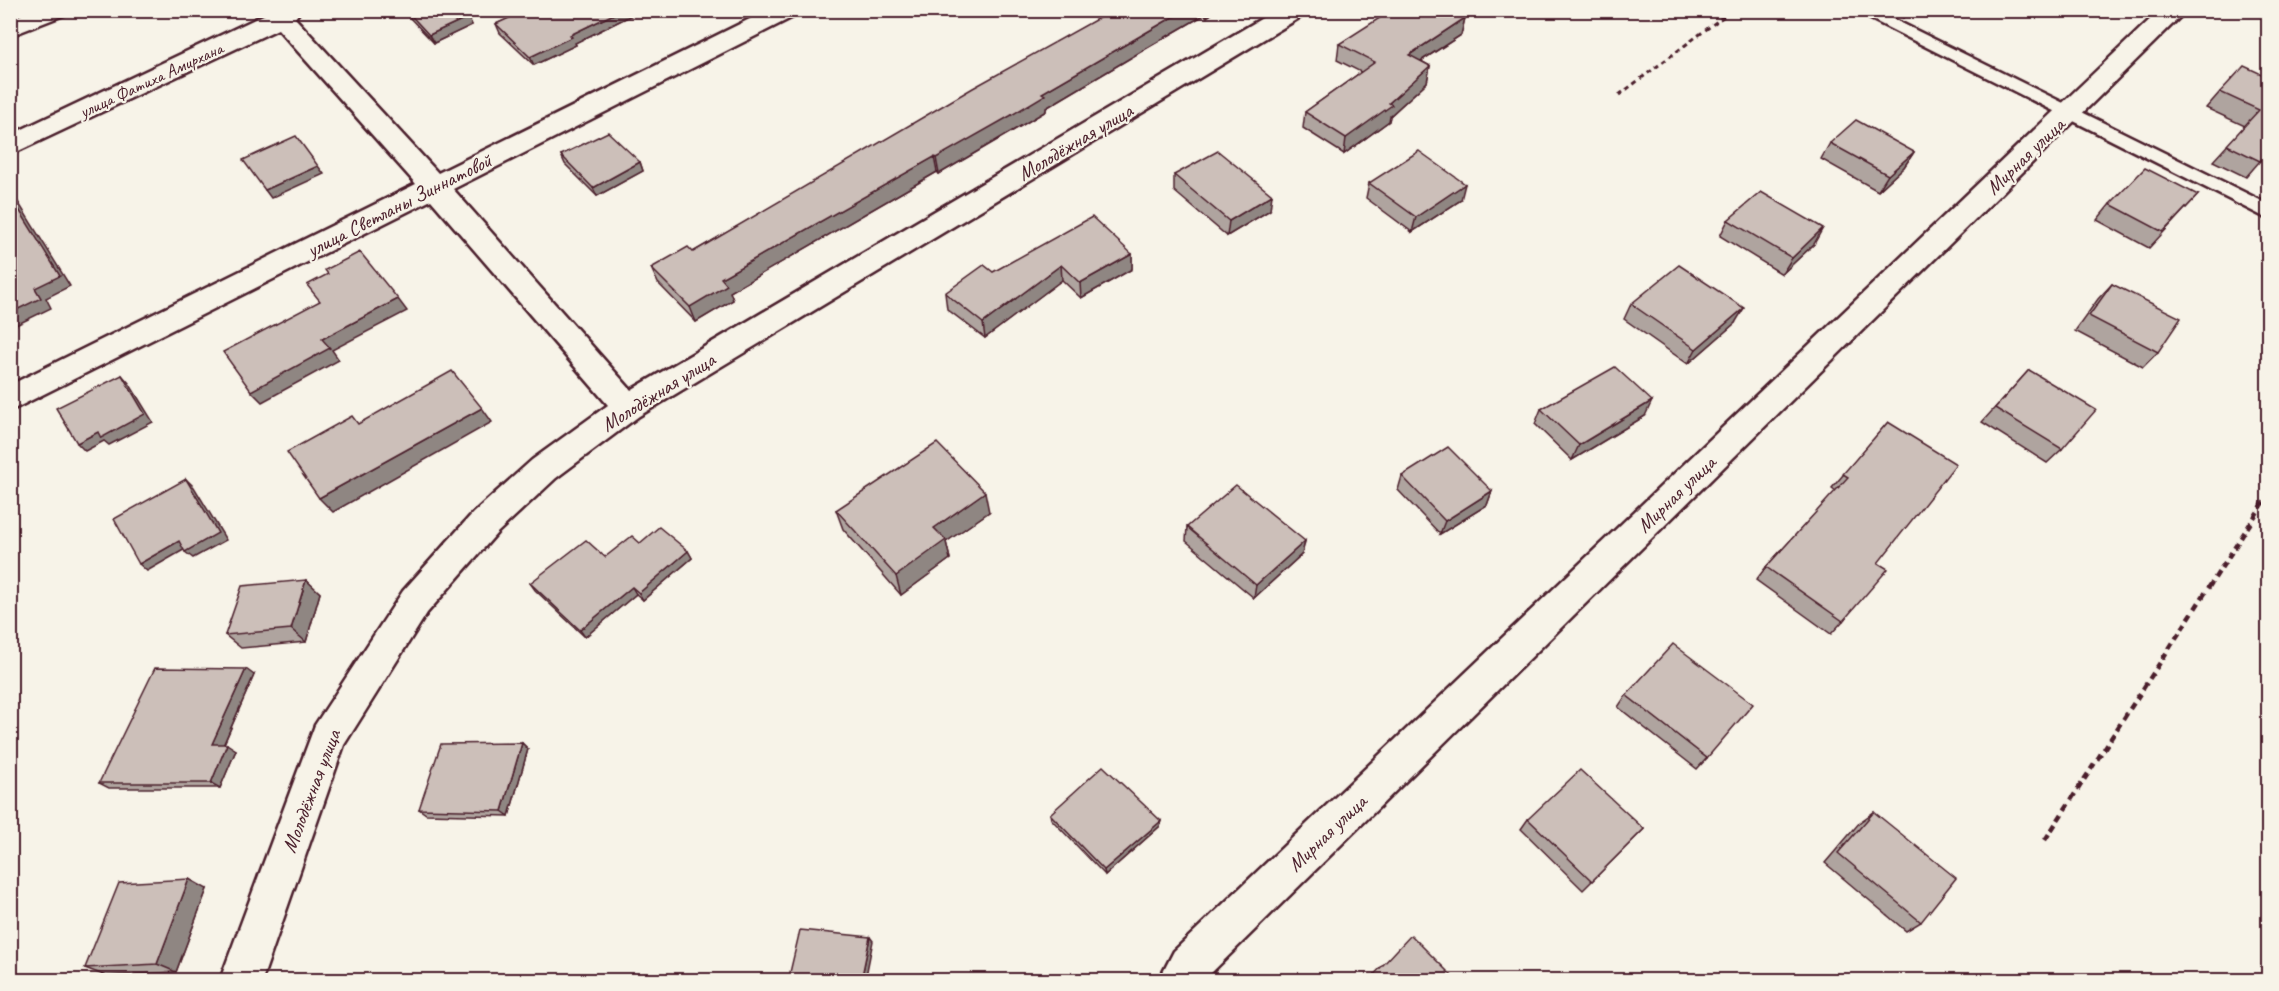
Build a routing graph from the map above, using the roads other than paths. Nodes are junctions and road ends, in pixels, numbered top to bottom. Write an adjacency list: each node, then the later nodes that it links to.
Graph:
1 (55, 10): 7 (street)
2 (788, 10): 10 (street, улица Светланы Зиннатовой)
3 (1295, 10): 13 (street, Молодёжная улица)
4 (1861, 10): 8 (lane)
5 (2175, 10): 8 (street, Мирная улица)
6 (285, 14): 9 (street, улица Фатиха Амирхана); 10 (street)
7 (10, 28)
8 (2070, 112): 11 (lane); 15 (street, Мирная улица)
9 (10, 146)
10 (435, 187): 12 (street, улица Светланы Зиннатовой); 13 (street)
11 (2268, 212)
12 (10, 399)
13 (628, 407): 14 (street, Молодёжная улица)
14 (241, 981)
15 (1180, 981)

